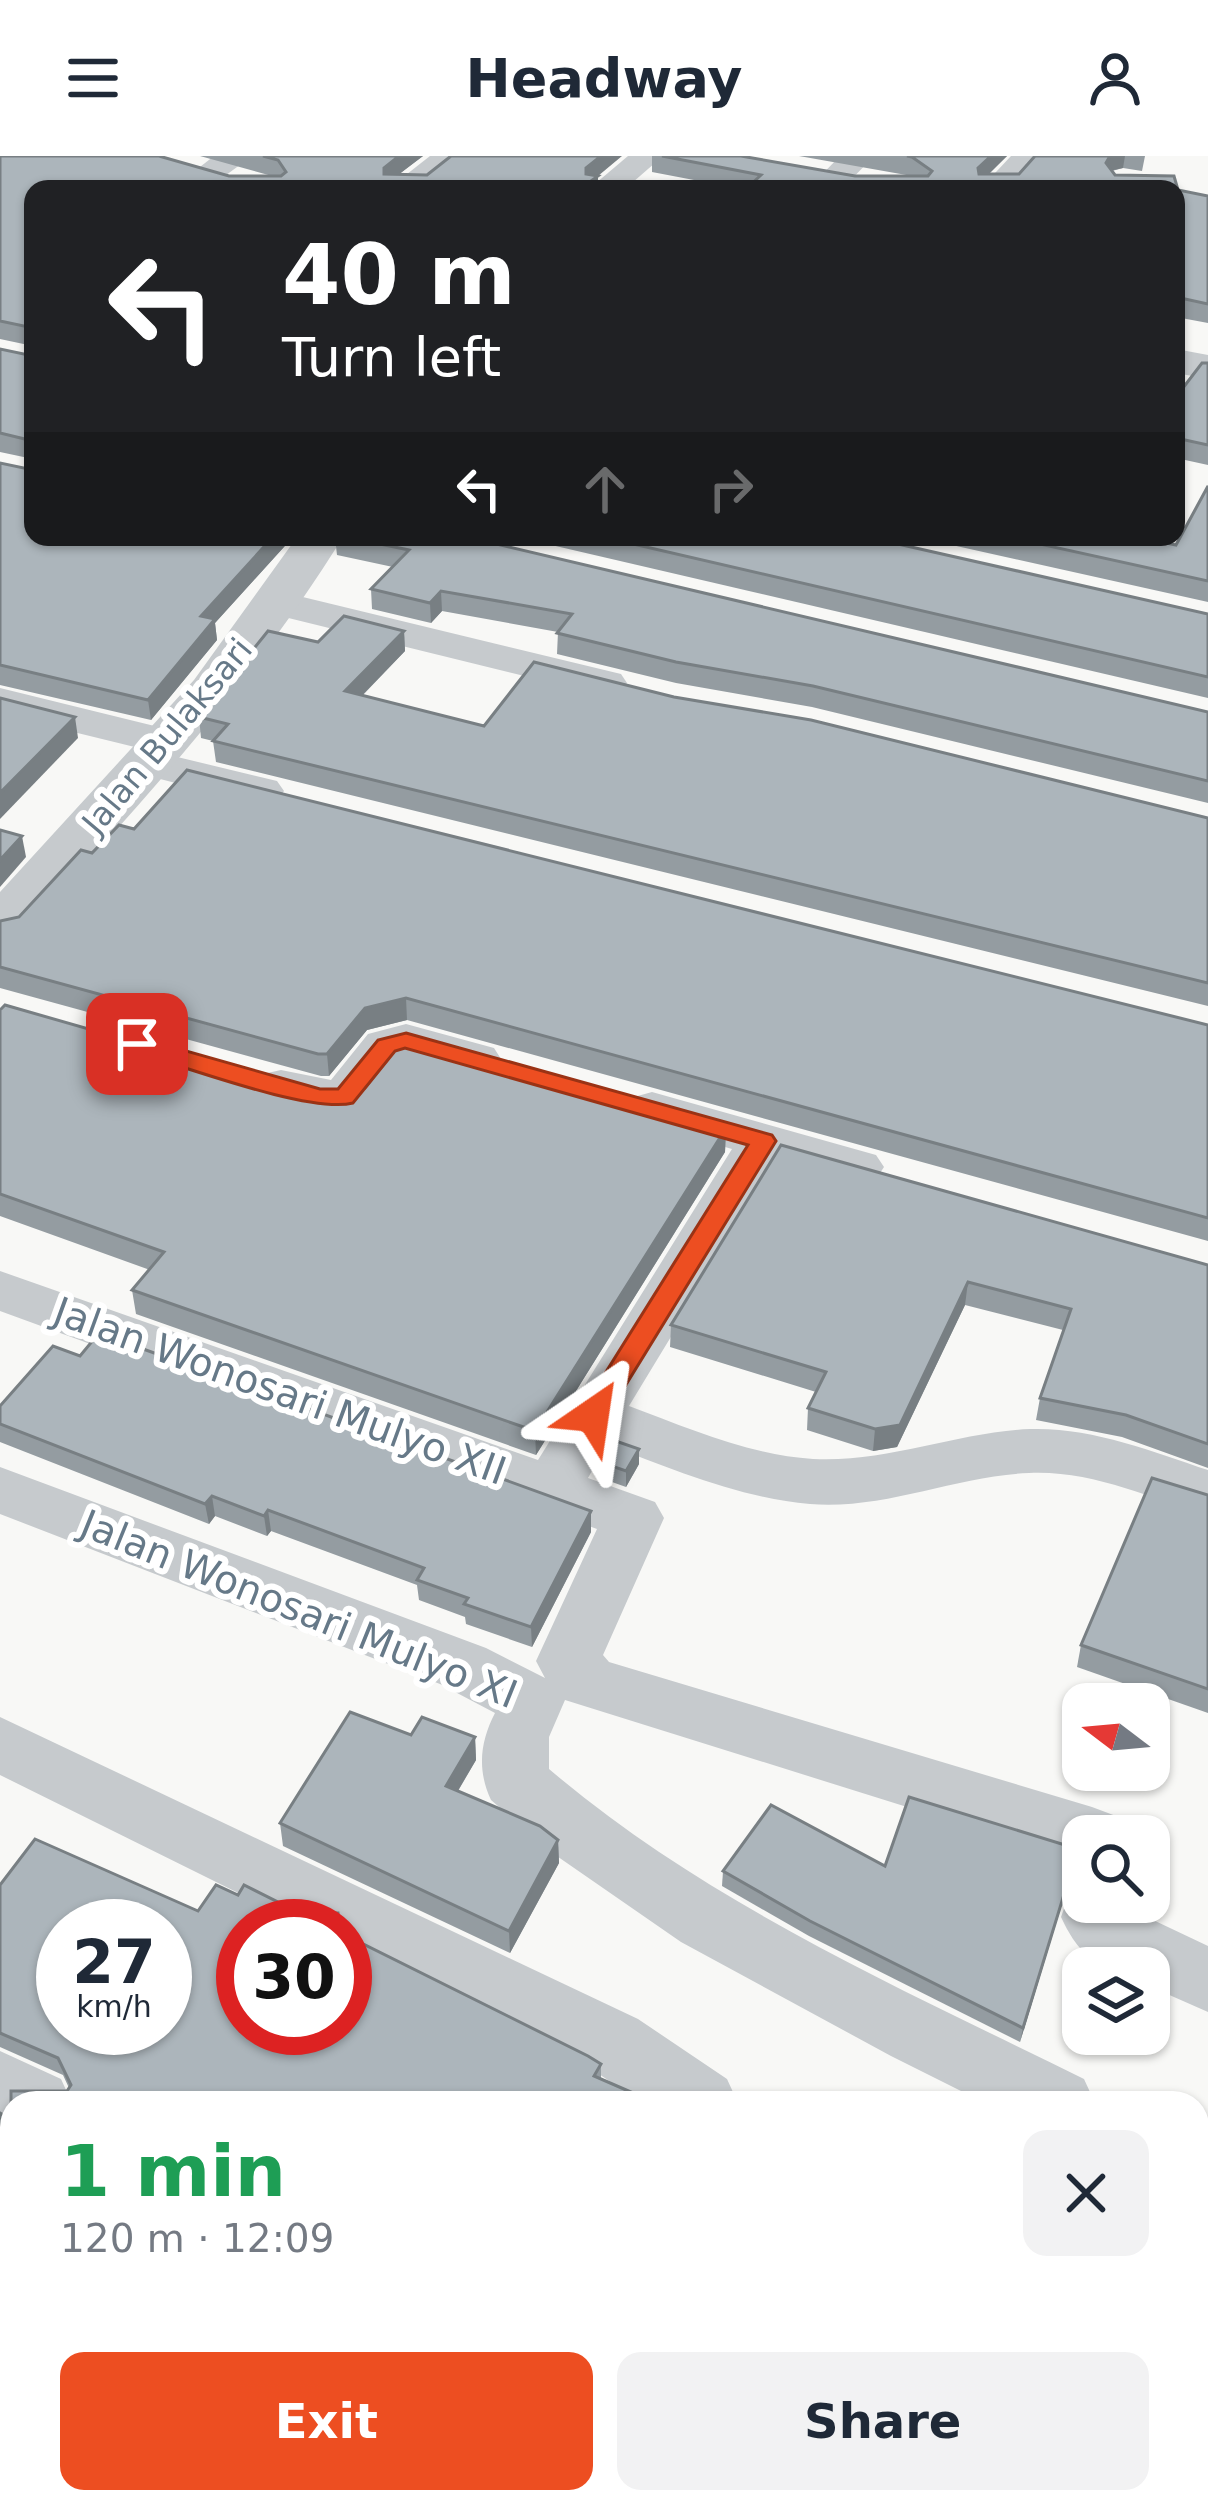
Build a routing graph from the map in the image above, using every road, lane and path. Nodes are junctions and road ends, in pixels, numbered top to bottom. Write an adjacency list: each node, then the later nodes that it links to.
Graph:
1 (450, 156): 8 (street)
2 (646, 156): 9 (street)
3 (1028, 156): 10 (street)
4 (167, 162): 5 (street)
5 (242, 170)
6 (796, 170): 7 (street)
7 (848, 176)
8 (417, 180)
9 (615, 180)
10 (1005, 180)
11 (314, 546): 12 (street, Jalan Bulaksari)
12 (278, 603): 13 (street); 15 (street, Jalan Bulaksari)
13 (637, 691)
14 (0, 701): 15 (street)
15 (158, 753): 16 (street); 17 (street, Jalan Bulaksari)
16 (310, 803)
17 (0, 924)
18 (228, 1070): 19 (street)
19 (519, 1071)
20 (608, 1096): 21 (street)
21 (764, 1141): 22 (street); 24 (street)
22 (896, 1178)
23 (0, 1290): 25 (street, Jalan Wonosari Mulyo XII)
24 (593, 1415): 25 (street); 27 (street)
25 (552, 1489): 28 (street, Jalan Wonosari Mulyo XII)
26 (0, 1490): 28 (street, Jalan Wonosari Mulyo XI)
27 (1208, 1493)
28 (551, 1682): 30 (street); 34 (street, Jalan Wonosari Mulyo XI)
29 (0, 1744): 33 (street)
30 (1062, 1827)
31 (1100, 1923): 32 (street)
32 (1208, 1981)
33 (683, 2091)
34 (1034, 2091)

